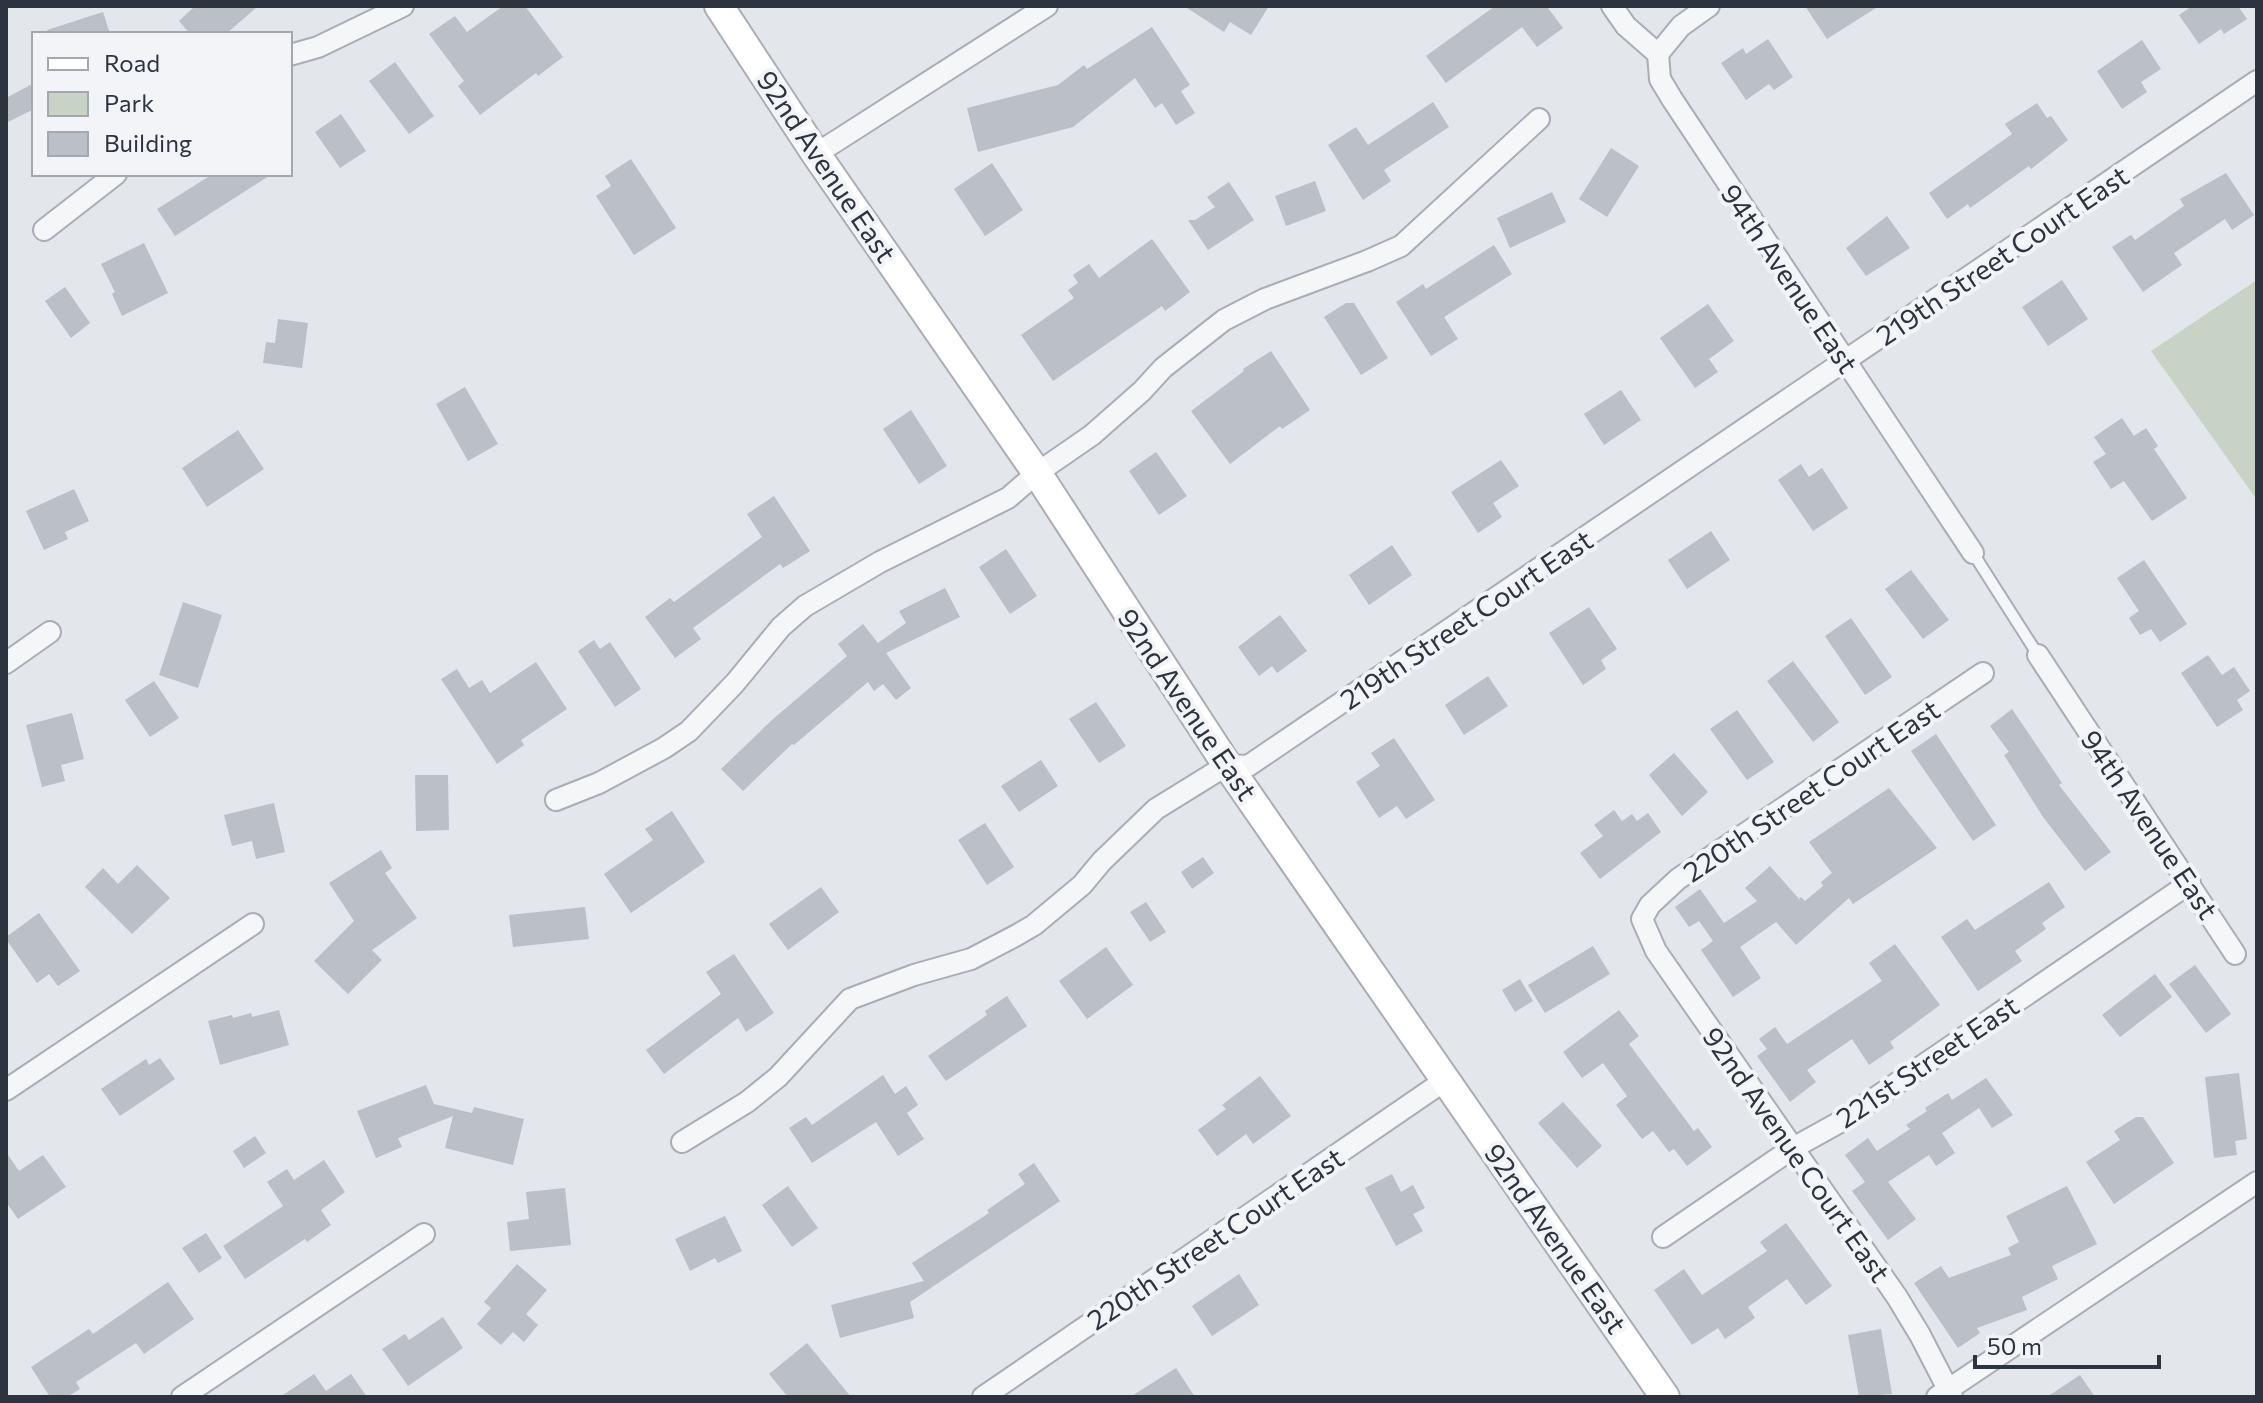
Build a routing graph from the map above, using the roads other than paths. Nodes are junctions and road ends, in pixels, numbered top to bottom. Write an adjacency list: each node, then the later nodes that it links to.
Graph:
1 (403, 6): 6 (street)
2 (719, 6): 10 (street, 92nd Avenue East)
3 (1047, 6): 10 (street)
4 (1612, 6): 7 (street)
5 (1709, 6): 7 (street)
6 (292, 54)
7 (1658, 54): 13 (street, 94th Avenue East)
8 (2257, 81): 13 (street, 219th Street Court East)
9 (1539, 119): 14 (street)
10 (816, 154): 14 (street, 92nd Avenue East)
11 (113, 176): 12 (street)
12 (44, 230)
13 (1845, 362): 15 (street, 94th Avenue East); 20 (street, 219th Street Court East)
14 (1037, 473): 20 (street, 92nd Avenue East); 21 (street)
15 (1973, 553): 17 (lane)
16 (50, 632): 18 (street)
17 (2038, 655): 22 (street, 94th Avenue East)
18 (6, 663)
19 (1983, 673): 23 (street, 220th Street Court East)
20 (1227, 765): 26 (street, 92nd Avenue East); 28 (street, 219th Street Court East)
21 (556, 800)
22 (2190, 883): 25 (street, 94th Avenue East); 29 (street, 221st Street East)
23 (1645, 913): 29 (street, 92nd Avenue Court East)
24 (253, 924): 27 (street)
25 (2235, 954)
26 (1447, 1079): 35 (street, 220th Street Court East); 36 (street, 92nd Avenue East)
27 (6, 1090)
28 (682, 1142)
29 (1793, 1148): 32 (street, 221st Street East); 33 (street, 92nd Avenue Court East)
30 (2257, 1182): 33 (street)
31 (424, 1234): 34 (street)
32 (1663, 1237)
33 (1946, 1394)
34 (182, 1397)
35 (983, 1397)
36 (1665, 1397)

